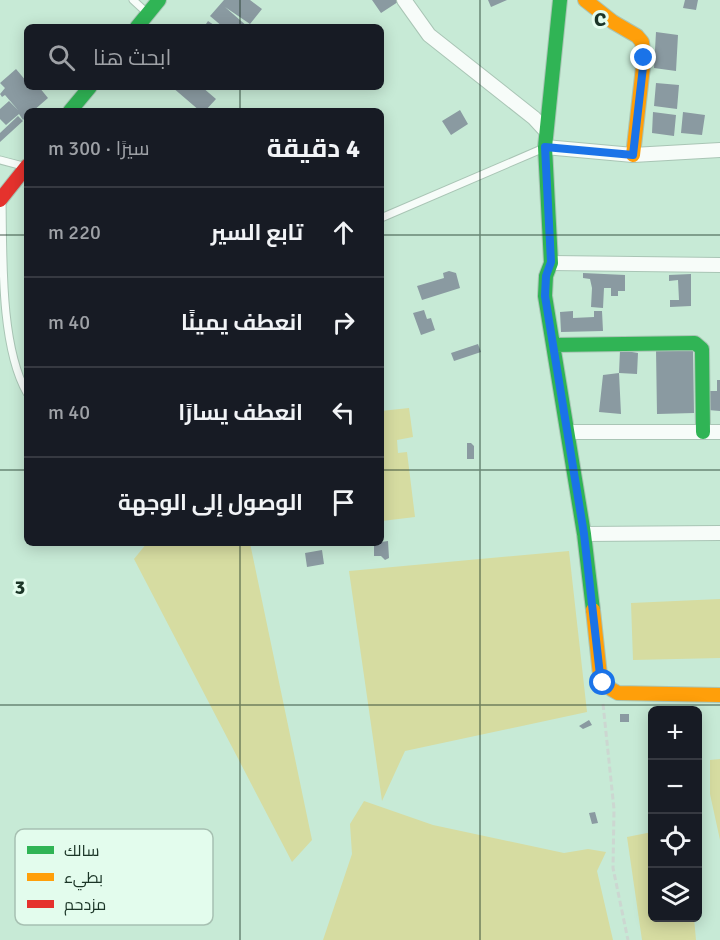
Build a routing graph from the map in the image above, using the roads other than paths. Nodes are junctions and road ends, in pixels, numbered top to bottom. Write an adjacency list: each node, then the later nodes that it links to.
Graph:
1 (133, 0): 6 (lane)
2 (159, 0): 6 (street)
3 (404, 0): 10 (street)
4 (560, 0): 10 (street)
5 (585, 0): 13 (street)
6 (148, 13): 7 (street)
7 (139, 24)
8 (88, 90): 9 (street)
9 (72, 108)
10 (546, 131): 11 (street)
11 (545, 147): 13 (street); 18 (lane); 19 (street)
12 (720, 150): 13 (street)
13 (633, 155)
14 (0, 160): 15 (lane)
15 (24, 166)
16 (24, 169): 17 (street)
17 (1, 198): 22 (lane)
18 (384, 217)
19 (551, 262): 20 (street); 21 (street)
20 (720, 265)
21 (553, 345): 23 (street); 24 (street)
22 (24, 387)
23 (569, 432): 24 (street); 27 (street)
24 (703, 432): 25 (street)
25 (720, 432)
26 (720, 533): 27 (street)
27 (584, 534): 28 (street)
28 (720, 695)

